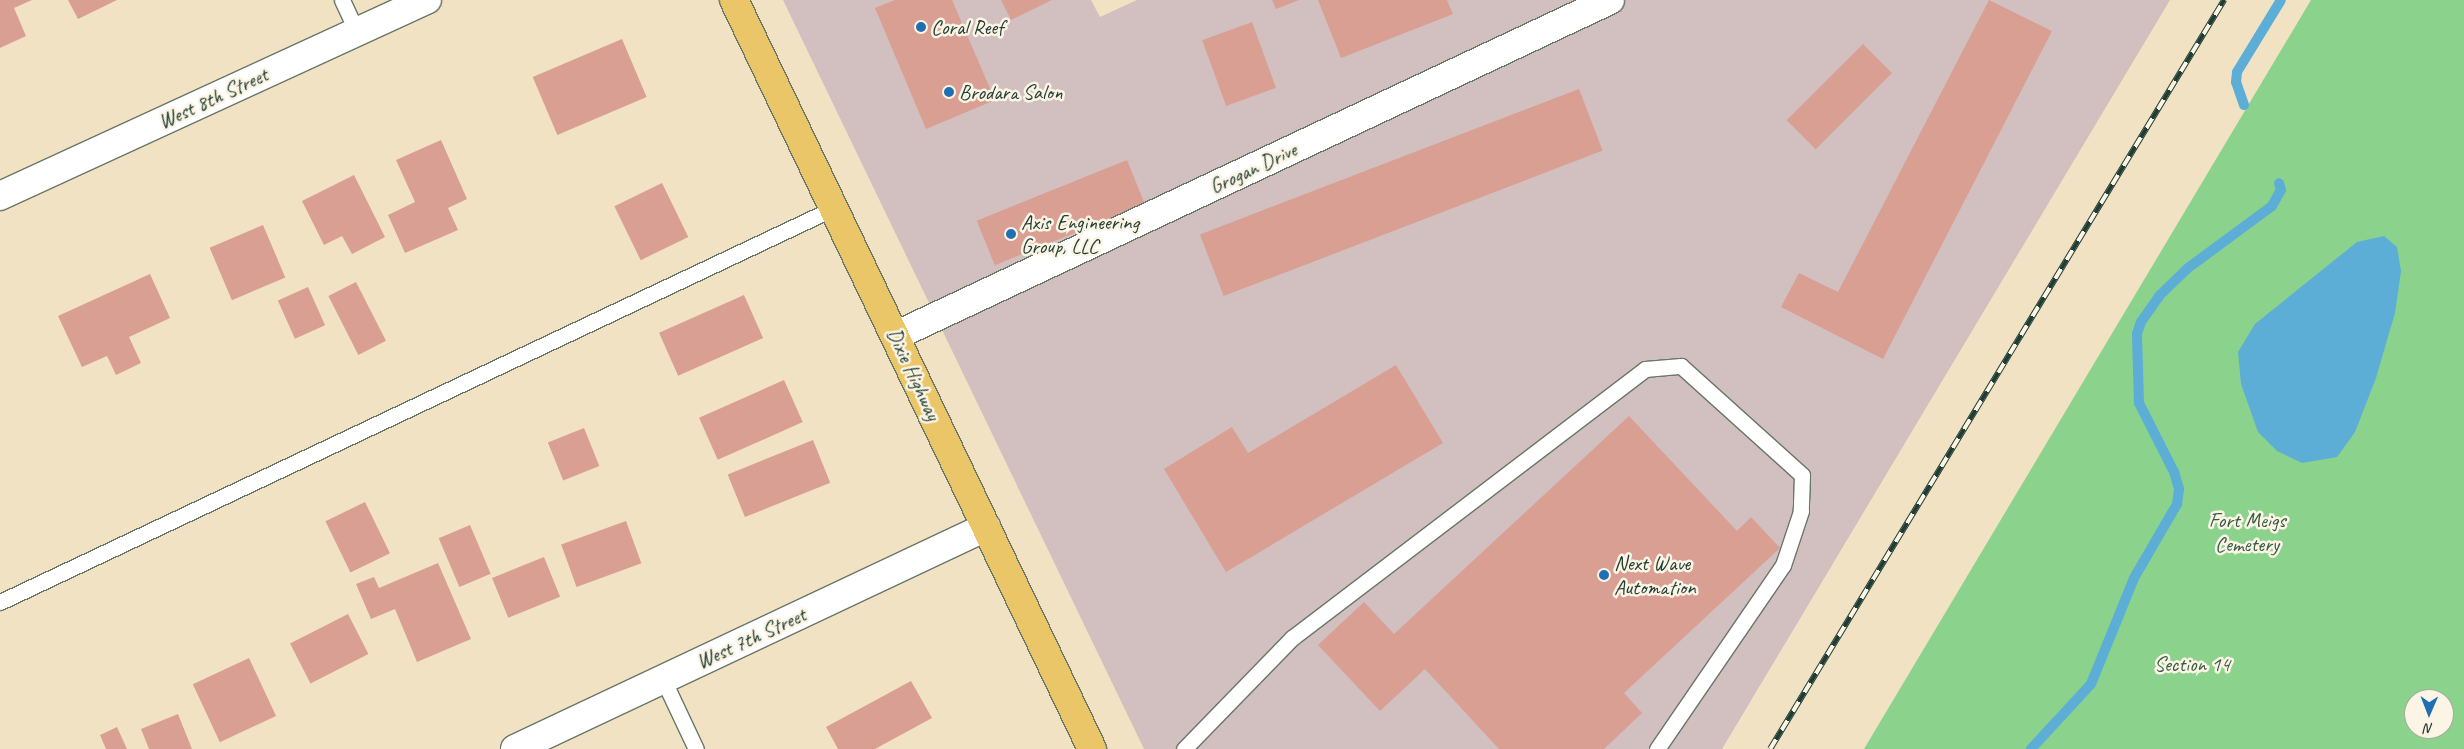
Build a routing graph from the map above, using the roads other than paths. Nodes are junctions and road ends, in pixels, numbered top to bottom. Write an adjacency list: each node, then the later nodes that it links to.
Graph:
1 (342, 0): 5 (lane)
2 (427, 0): 5 (street, West 8th Street)
3 (734, 0): 7 (main road, Dixie Highway)
4 (1610, 0): 8 (street, Grogan Drive)
5 (357, 32): 6 (street, West 8th Street)
6 (0, 196)
7 (834, 208): 8 (main road, Dixie Highway); 10 (lane)
8 (895, 336): 9 (main road, Dixie Highway)
9 (986, 528): 11 (street, West 7th Street); 15 (main road, Dixie Highway)
10 (0, 602)
11 (663, 680): 13 (street, West 7th Street); 14 (lane)
12 (1193, 746): 16 (lane)
13 (515, 749)
14 (696, 749)
15 (1092, 749)
16 (1657, 749)

